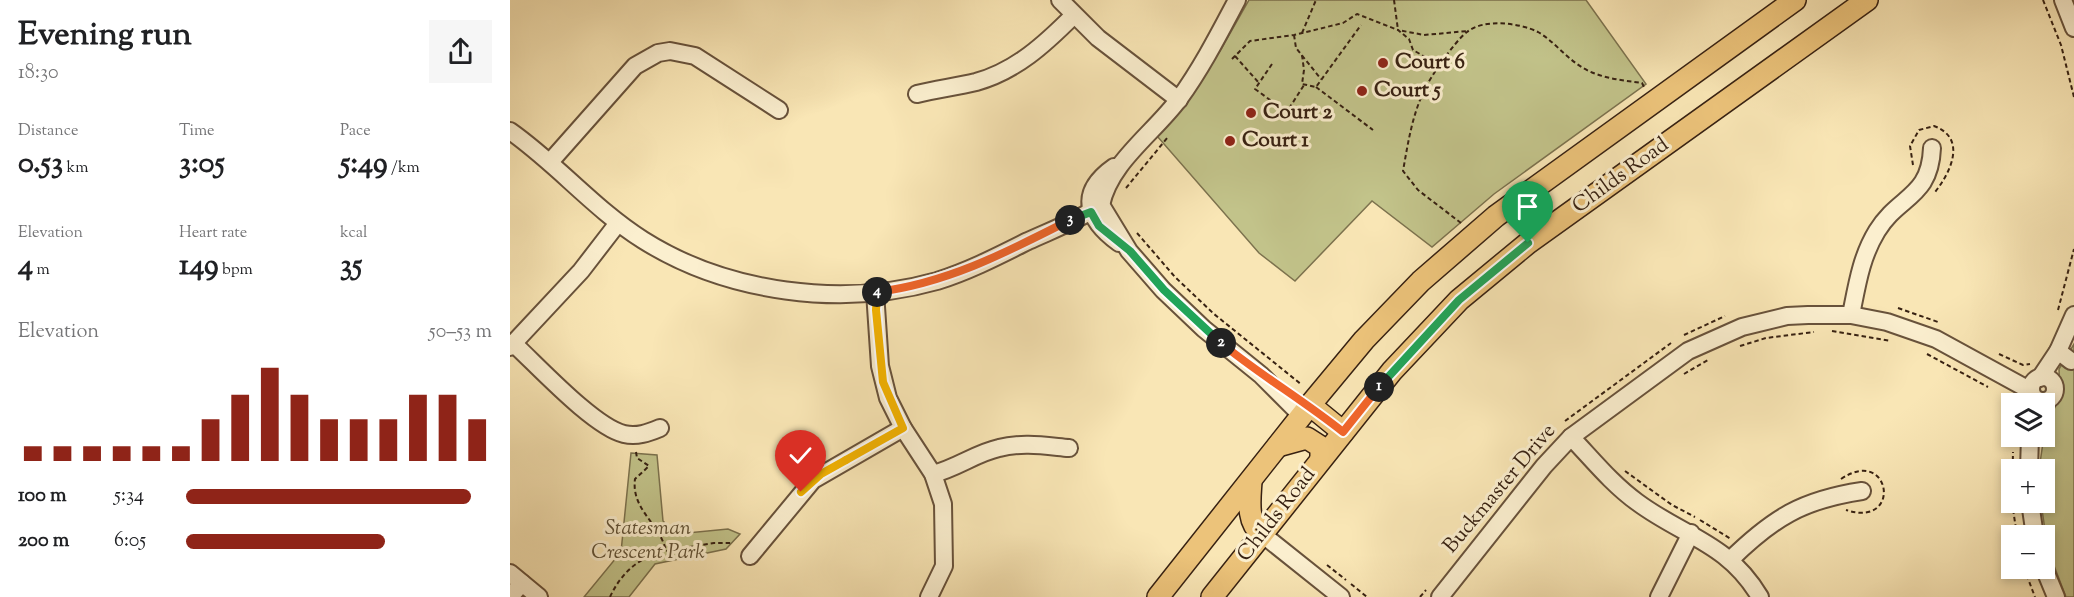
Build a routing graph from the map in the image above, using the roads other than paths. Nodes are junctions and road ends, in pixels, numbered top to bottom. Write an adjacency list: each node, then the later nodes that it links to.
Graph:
1 (1060, 0): 6 (street)
2 (1237, 0): 9 (street)
3 (1795, 0): 23 (main road, Childs Road)
4 (1867, 0): 26 (main road, Childs Road)
5 (2063, 0): 7 (street)
6 (1074, 15): 8 (street); 9 (street)
7 (2074, 28)
8 (917, 94)
9 (1174, 97): 16 (street)
10 (779, 110): 15 (street)
11 (510, 121): 13 (street)
12 (510, 131): 13 (street)
13 (533, 147): 15 (street)
14 (1932, 148): 19 (street)
15 (550, 162): 17 (street)
16 (1094, 206): 18 (street); 23 (street)
17 (618, 223): 18 (street); 21 (street)
18 (875, 292): 25 (street)
19 (1851, 315): 22 (street, Buckmaster Drive); 27 (street, Buckmaster Drive)
20 (2074, 315): 22 (street)
21 (512, 345): 24 (street)
22 (2040, 392)
23 (1305, 402): 26 (main road); 28 (main road, Childs Road)
24 (660, 428)
25 (903, 428): 31 (street); 36 (street)
26 (1339, 437): 30 (main road, Childs Road)
27 (1571, 437): 34 (street); 46 (street, Buckmaster Drive)
28 (1278, 446): 30 (main road); 32 (main road, Childs Road)
29 (1069, 448): 31 (street)
30 (1321, 459): 35 (main road, Childs Road)
31 (933, 474): 42 (street)
32 (1251, 480): 35 (main road); 43 (main road, Childs Road)
33 (1862, 491): 37 (street)
34 (1691, 533): 37 (street); 47 (street)
35 (1262, 534): 44 (main road, Childs Road); 45 (street)
36 (750, 556)
37 (1730, 560): 48 (street)
38 (516, 578): 40 (street); 41 (street)
39 (2049, 579): 49 (street)
40 (510, 597)
41 (538, 597)
42 (929, 597)
43 (1158, 597)
44 (1212, 597)
45 (1341, 597)
46 (1440, 597)
47 (1659, 597)
48 (1760, 597)
49 (2056, 597)

